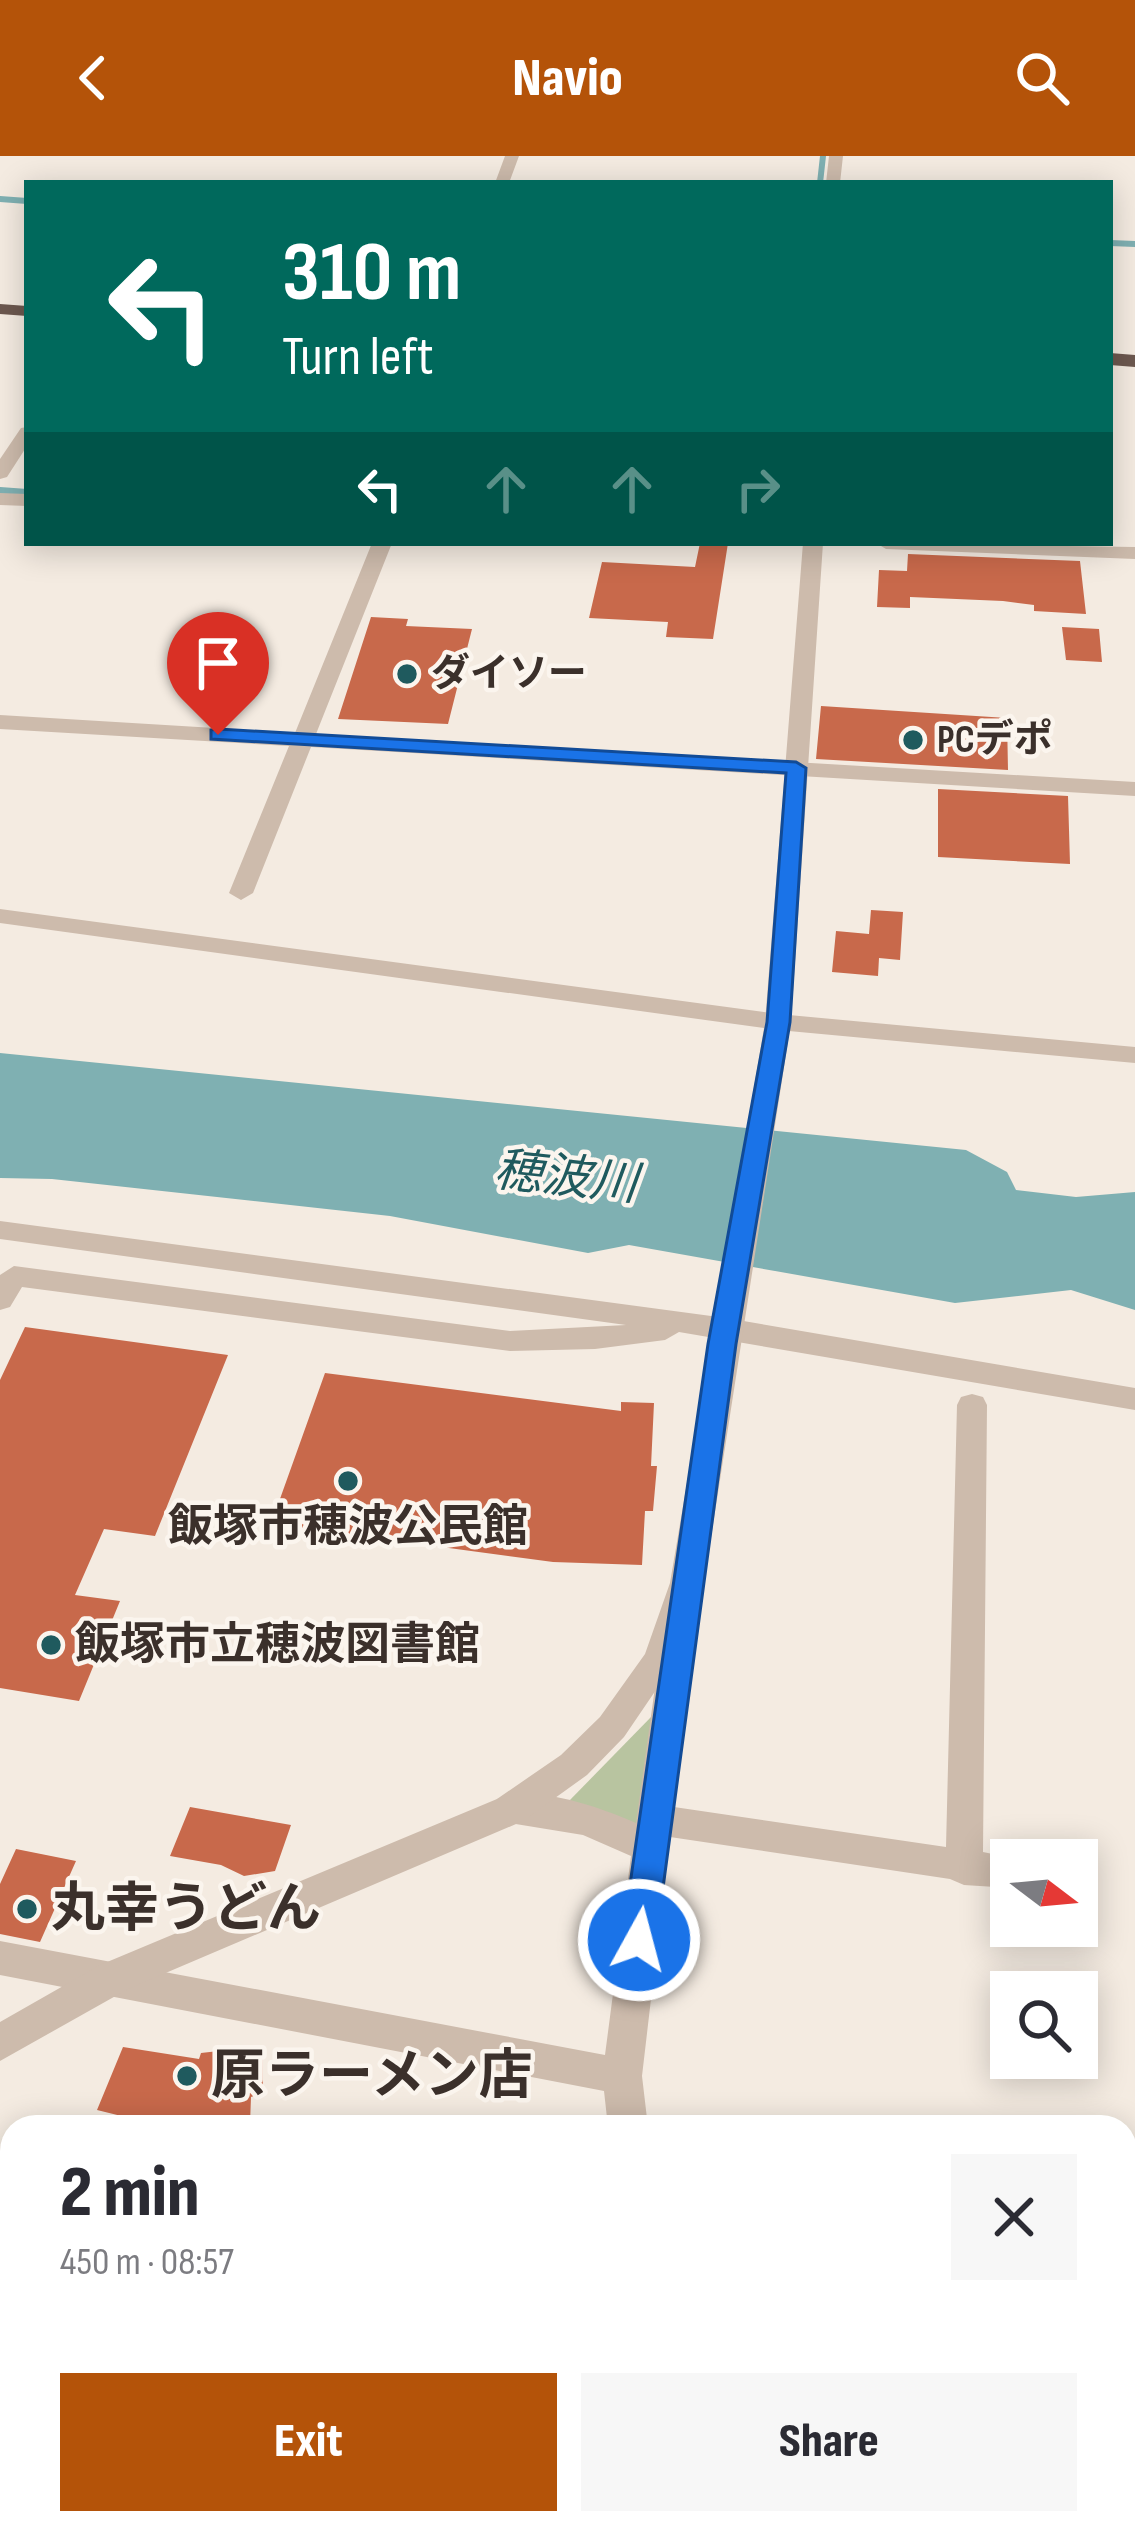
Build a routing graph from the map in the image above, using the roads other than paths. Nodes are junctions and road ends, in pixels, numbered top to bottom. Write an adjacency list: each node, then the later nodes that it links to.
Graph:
1 (24, 437): 2 (street)
2 (0, 473)
3 (381, 546): 8 (street)
4 (813, 546): 9 (street)
5 (961, 546): 6 (street)
6 (1135, 553)
7 (0, 722): 8 (street)
8 (305, 740): 9 (street); 11 (street)
9 (796, 768): 10 (street); 13 (street)
10 (1135, 789)
11 (241, 893)
12 (0, 916): 13 (street)
13 (778, 1022): 14 (street); 17 (street)
14 (1135, 1055)
15 (0, 1230): 17 (street)
16 (0, 1300): 17 (street)
17 (716, 1323): 18 (street); 20 (street)
18 (1135, 1399)
19 (972, 1405): 23 (street)
20 (687, 1583): 21 (street); 22 (street)
21 (510, 1810): 22 (street); 26 (street)
22 (652, 1834): 23 (street); 28 (street)
23 (964, 1869): 24 (street)
24 (990, 1871)
25 (0, 1958): 26 (street)
26 (114, 1977): 27 (street); 28 (street)
27 (0, 2043)
28 (622, 2076): 29 (street)
29 (627, 2115)

